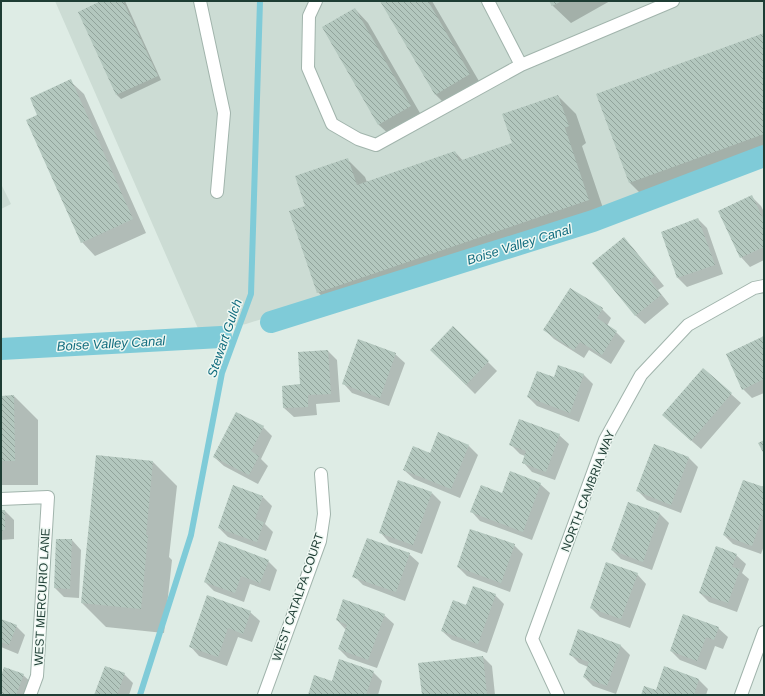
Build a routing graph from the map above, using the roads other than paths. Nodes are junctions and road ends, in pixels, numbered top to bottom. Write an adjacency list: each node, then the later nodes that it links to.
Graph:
1 (200, 1): 6 (street)
2 (316, 1): 5 (street)
3 (488, 1): 5 (street)
4 (673, 1): 5 (street)
5 (521, 65)
6 (216, 192)
7 (764, 286): 11 (street, NORTH CAMBRIA WAY)
8 (321, 474): 13 (street, WEST CATALPA COURT)
9 (1, 499): 12 (street, WEST MERCURIO LANE)
10 (764, 632): 14 (street)
11 (556, 691)
12 (30, 695)
13 (264, 695)
14 (741, 695)

